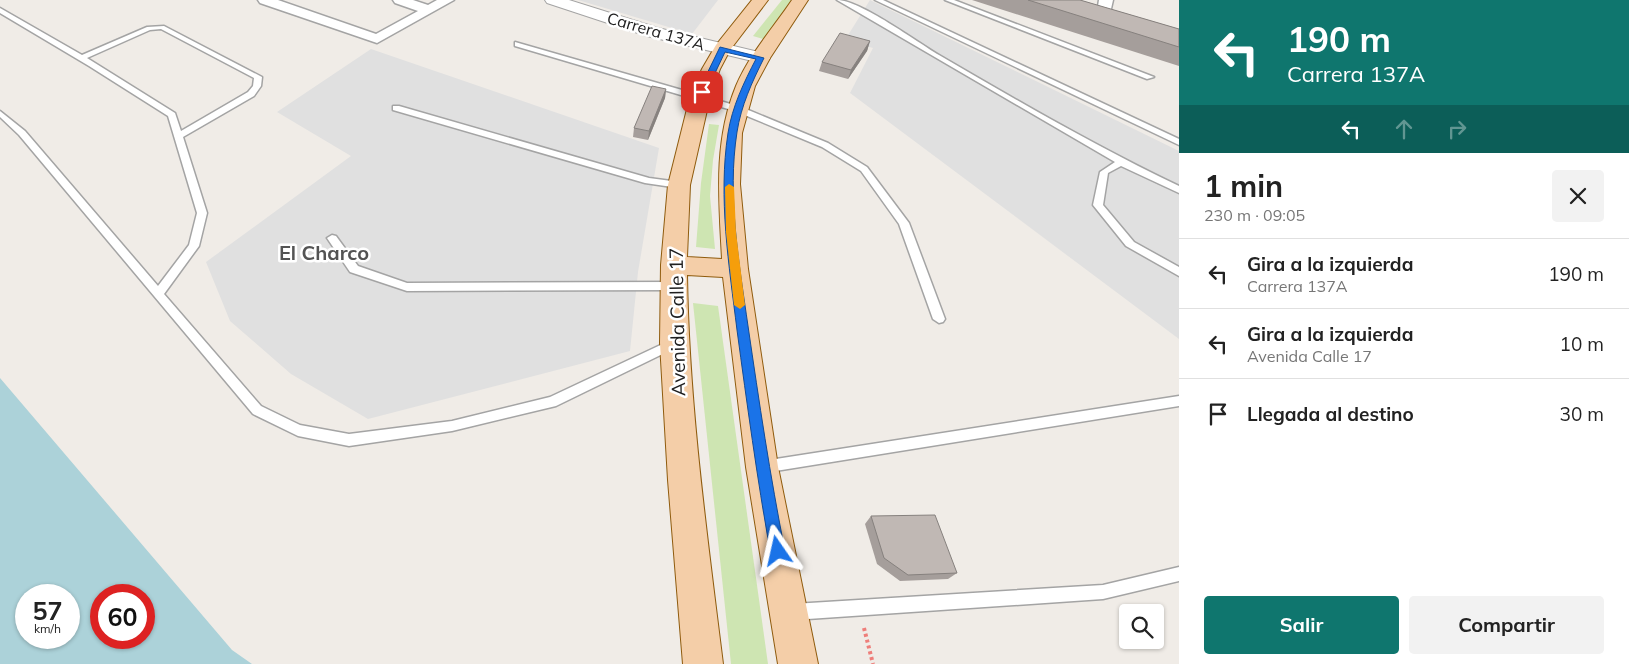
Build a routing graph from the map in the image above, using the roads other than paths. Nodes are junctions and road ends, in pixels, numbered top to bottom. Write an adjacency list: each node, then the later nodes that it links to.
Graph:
1 (265, 0): 12 (street)
2 (400, 0): 12 (street)
3 (447, 0): 12 (street)
4 (553, 0): 15 (street, Carrera 137A)
5 (760, 0): 15 (main road, Avenida Calle 17)
6 (800, 0): 17 (main road)
7 (840, 0): 25 (lane)
8 (878, 0): 24 (lane)
9 (948, 0): 18 (lane)
10 (1106, 0): 13 (street)
11 (0, 10): 16 (lane)
12 (429, 10)
13 (1104, 19)
14 (518, 44): 19 (lane)
15 (722, 49): 17 (street, Carrera 137A); 19 (main road, Avenida Calle 17)
16 (81, 58): 23 (lane); 23 (lane)
17 (761, 58): 21 (main road)
18 (1150, 77)
19 (700, 97): 21 (lane); 26 (main road, Avenida Calle 17)
20 (396, 108): 26 (lane)
21 (738, 109): 29 (main road); 33 (lane)
22 (0, 113): 32 (lane)
23 (179, 136): 32 (lane)
24 (1179, 142)
25 (1120, 162): 27 (lane); 30 (lane)
26 (679, 185): 31 (main road, Avenida Calle 17)
27 (1179, 190)
28 (332, 238): 31 (lane)
29 (735, 268): 31 (main road); 36 (main road)
30 (1179, 272)
31 (674, 275): 34 (main road, Avenida Calle 17)
32 (159, 292): 34 (lane)
33 (938, 319)
34 (674, 343): 39 (main road, Avenida Calle 17)
35 (1179, 401): 36 (lane)
36 (762, 467): 38 (main road)
37 (1179, 574): 38 (lane)
38 (789, 612): 40 (main road)
39 (703, 664)
40 (798, 664)

